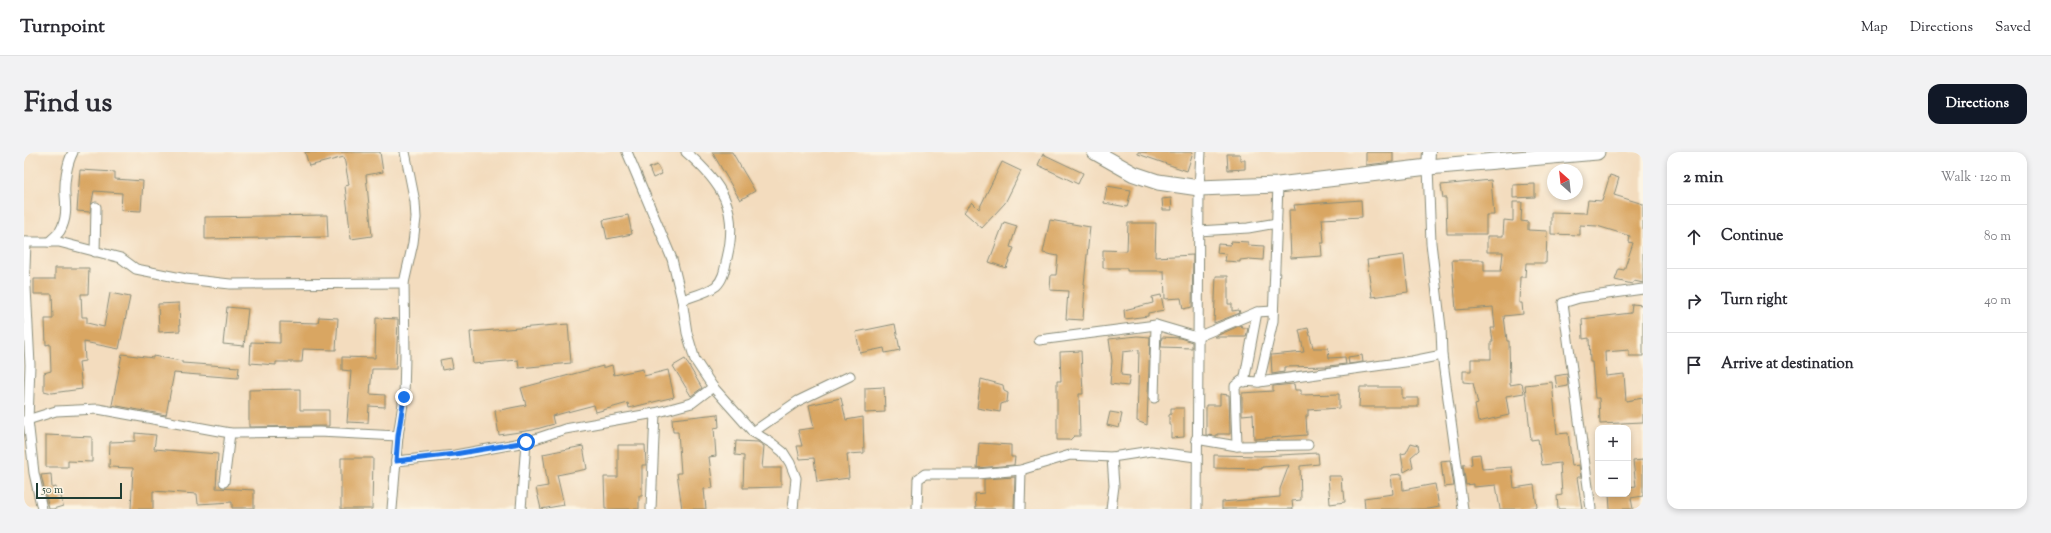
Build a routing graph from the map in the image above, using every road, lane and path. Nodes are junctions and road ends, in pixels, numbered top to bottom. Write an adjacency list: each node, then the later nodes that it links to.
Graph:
1 (73, 152): 15 (street)
2 (405, 152): 17 (street)
3 (627, 152): 19 (street)
4 (686, 152): 19 (street)
5 (1095, 152): 10 (main road)
6 (1201, 152): 10 (street)
7 (1597, 152): 8 (main road)
8 (1428, 159): 9 (main road); 25 (street)
9 (1278, 185): 10 (main road); 12 (street)
10 (1199, 188): 13 (street)
11 (96, 207): 16 (street)
12 (1278, 223): 13 (street); 20 (street)
13 (1198, 231): 23 (street)
14 (25, 242): 15 (street); 32 (street)
15 (49, 242): 16 (street)
16 (95, 252): 17 (street)
17 (404, 283): 35 (street)
18 (1643, 289): 55 (street)
19 (682, 300): 29 (street)
20 (1274, 311): 21 (street); 28 (street)
21 (1257, 312): 23 (street); 27 (street)
22 (1156, 326): 23 (street); 24 (street); 30 (street)
23 (1197, 336): 36 (street)
24 (1039, 340)
25 (1442, 355): 28 (street); 54 (street)
26 (850, 376): 33 (street)
27 (1244, 382): 28 (street); 39 (street)
28 (1259, 382)
29 (713, 386): 31 (street); 33 (street)
30 (1154, 398)
31 (655, 413): 37 (street); 48 (street)
32 (26, 420): 34 (street); 45 (street)
33 (753, 432): 49 (street)
34 (230, 433): 35 (street); 44 (street)
35 (398, 436): 42 (street)
36 (1196, 439): 39 (street); 41 (street)
37 (526, 442): 42 (street); 47 (street)
38 (1308, 445): 39 (street)
39 (1237, 446)
40 (1112, 457): 41 (street); 43 (street); 52 (street)
41 (1196, 458): 53 (street)
42 (396, 461): 46 (street)
43 (1021, 470): 50 (street); 51 (street)
44 (224, 482)
45 (42, 509)
46 (392, 509)
47 (521, 509)
48 (651, 509)
49 (793, 509)
50 (917, 509)
51 (1020, 509)
52 (1111, 509)
53 (1197, 509)
54 (1463, 509)
55 (1591, 509)

